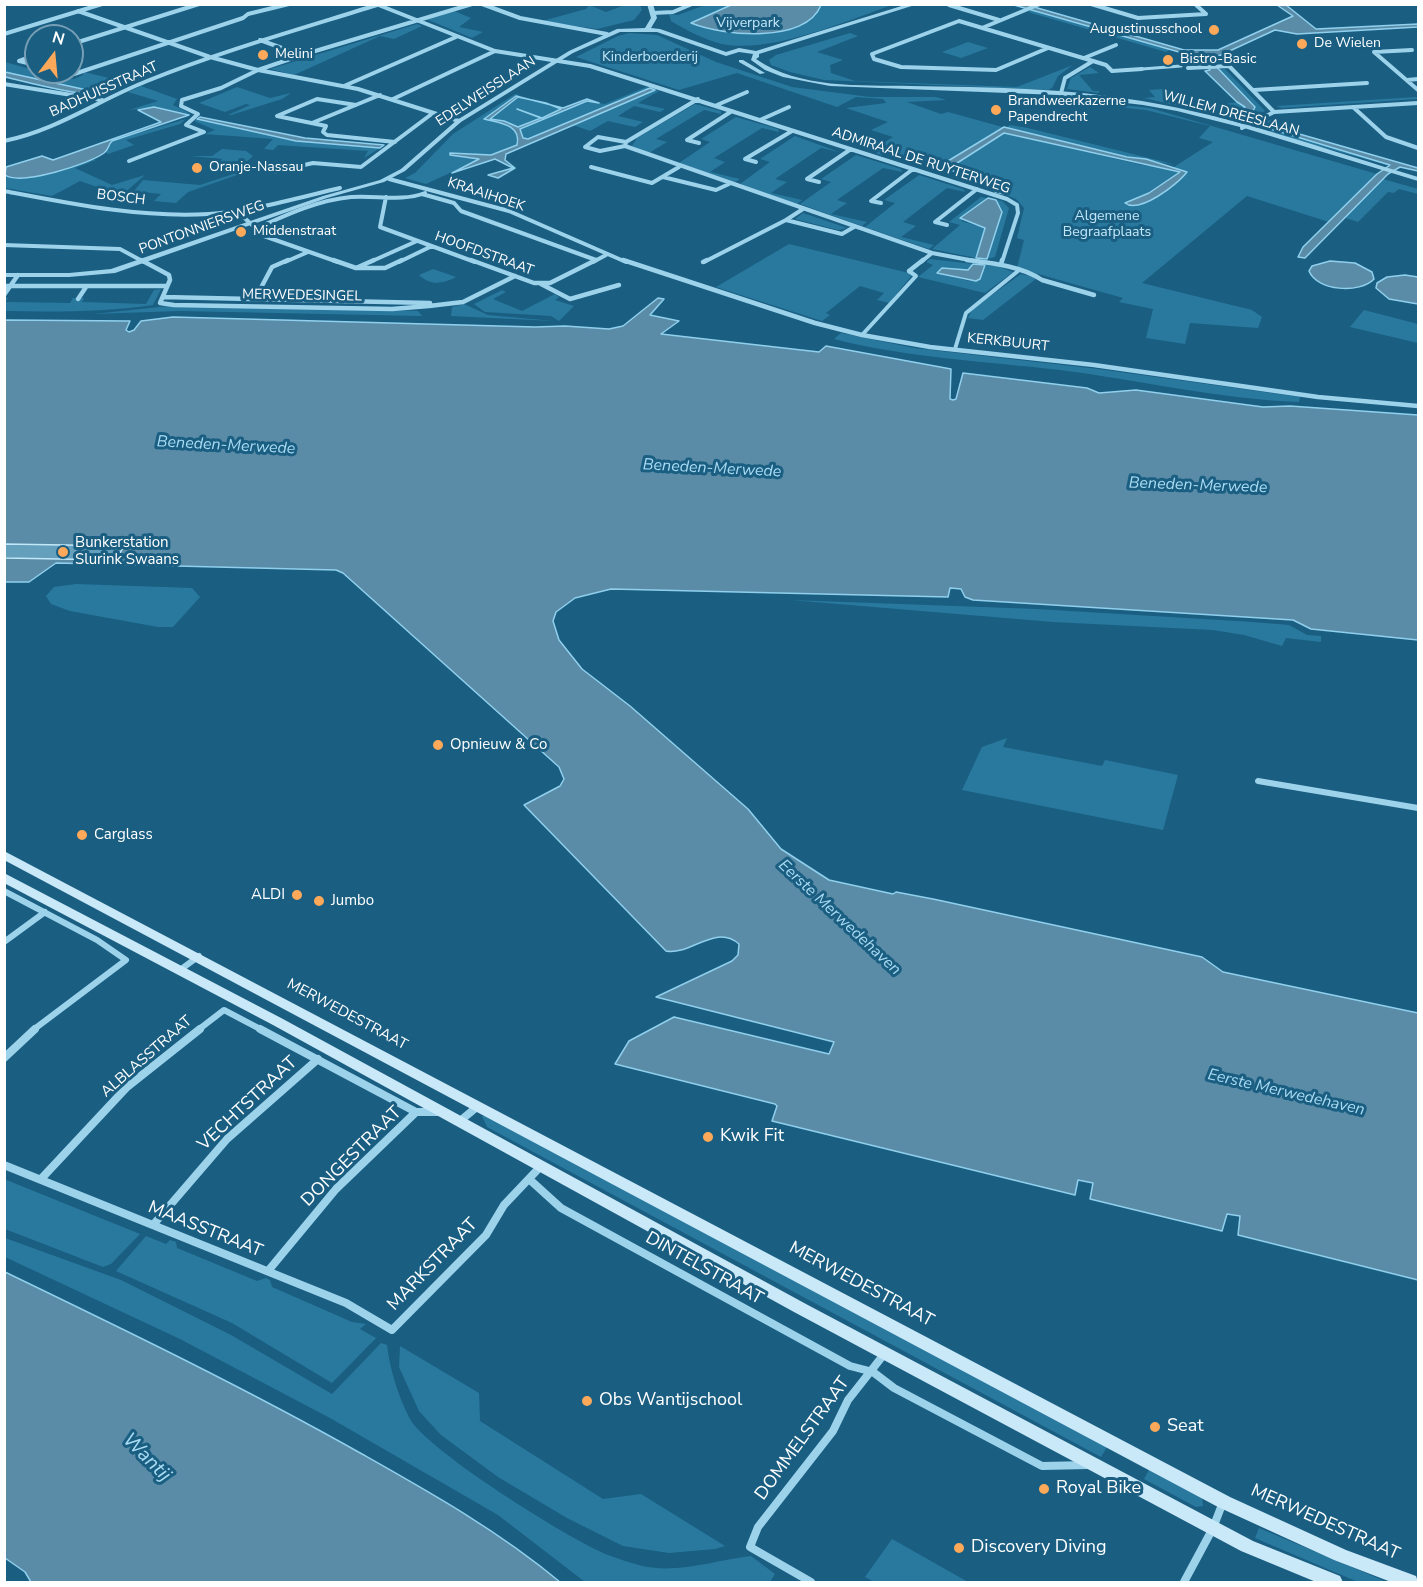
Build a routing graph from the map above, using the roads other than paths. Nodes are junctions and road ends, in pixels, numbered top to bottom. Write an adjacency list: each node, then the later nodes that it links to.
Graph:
1 (102, 4): 15 (street)
2 (199, 4): 20 (street)
3 (289, 4): 28 (street)
4 (472, 4): 17 (street)
5 (482, 4): 22 (street)
6 (650, 4): 16 (street)
7 (692, 4): 16 (street)
8 (905, 4): 34 (street)
9 (916, 4): 38 (street)
10 (1091, 4): 11 (street)
11 (1196, 4)
12 (376, 5): 17 (street, ADMIRAAL DE RUYTERWEG); 27 (street, BADHUISSTRAAT)
13 (949, 5): 18 (street)
14 (1038, 5): 18 (street)
15 (78, 11): 20 (street); 23 (street)
16 (653, 13): 19 (street)
17 (415, 20): 25 (street, ADMIRAAL DE RUYTERWEG); 37 (street)
18 (1000, 21): 21 (street)
19 (649, 26): 22 (street, EDELWEISSLAAN); 24 (street, EDELWEISSLAAN); 33 (street); 36 (street)
20 (123, 27): 26 (street); 28 (street)
21 (981, 28): 30 (street); 30 (street)
22 (599, 33): 24 (street); 35 (street, EDELWEISSLAAN)
23 (4, 34)
24 (607, 34): 35 (street, EDELWEISSLAAN)
25 (456, 37): 32 (street, ADMIRAAL DE RUYTERWEG); 53 (street)
26 (84, 40)
27 (260, 40): 37 (street); 39 (street, BADHUISSTRAAT)
28 (167, 42): 39 (street); 48 (street)
29 (1116, 45): 40 (street)
30 (1048, 48): 40 (street)
31 (1412, 50): 50 (street)
32 (495, 51): 41 (street, ADMIRAAL DE RUYTERWEG); 62 (street)
33 (734, 51): 34 (street); 36 (street)
34 (748, 51): 38 (street, WILLEM DREESLAAN)
35 (571, 52): 41 (street, EDELWEISSLAAN)
36 (726, 54): 42 (street, WILLEM DREESLAAN)
37 (302, 55): 47 (street)
38 (754, 56): 42 (street); 56 (street, WILLEM DREESLAAN)
39 (210, 57): 47 (street); 61 (street, BADHUISSTRAAT)
40 (1083, 59): 43 (street)
41 (557, 60): 60 (street, ADMIRAAL DE RUYTERWEG); 72 (street, EDELWEISSLAAN)
42 (741, 61): 56 (street, WILLEM DREESLAAN)
43 (1093, 62): 46 (street); 59 (street)
44 (1181, 66): 46 (street)
45 (1188, 68): 54 (street)
46 (1142, 69)
47 (258, 70): 53 (street); 82 (street)
48 (84, 71)
49 (1419, 79): 50 (street)
50 (1406, 80): 55 (street)
51 (1367, 83): 54 (street)
52 (4, 84): 61 (street)
53 (343, 86): 58 (street)
54 (1254, 90): 69 (street)
55 (1419, 90)
56 (982, 91): 59 (street, WILLEM DREESLAAN)
57 (747, 92): 65 (street)
58 (380, 95): 62 (street); 64 (street)
59 (1059, 95): 74 (street, WILLEM DREESLAAN)
60 (698, 99): 65 (street, ADMIRAAL DE RUYTERWEG); 79 (street)
61 (104, 100): 76 (street, BADHUISSTRAAT)
62 (392, 100): 70 (street)
63 (1419, 103): 67 (street)
64 (356, 105): 73 (street); 73 (street)
65 (716, 105): 68 (street, ADMIRAAL DE RUYTERWEG)
66 (789, 107): 71 (street)
67 (1353, 107): 69 (street); 80 (street)
68 (732, 111): 71 (street, ADMIRAAL DE RUYTERWEG); 78 (street)
69 (1274, 112): 74 (street)
70 (433, 113): 72 (street); 77 (street)
71 (760, 120): 75 (street, ADMIRAAL DE RUYTERWEG)
72 (459, 121): 89 (street, EDELWEISSLAAN)
73 (312, 123): 77 (street)
74 (1242, 128): 90 (street, WILLEM DREESLAAN)
75 (792, 131): 81 (street, ADMIRAAL DE RUYTERWEG); 83 (street)
76 (5, 141)
77 (395, 142): 87 (street)
78 (699, 143)
79 (625, 144): 79 (street); 84 (street)
80 (1419, 148)
81 (851, 149): 86 (street, ADMIRAAL DE RUYTERWEG); 91 (street)
82 (129, 161)
83 (756, 162)
84 (680, 166): 88 (street); 92 (street)
85 (591, 167): 88 (street)
86 (914, 169): 95 (street, ADMIRAAL DE RUYTERWEG); 99 (street)
87 (273, 172)
88 (663, 177): 92 (street)
89 (389, 178): 94 (street, KRAAIHOEK); 104 (street, PONTONNIERSWEG)
90 (1419, 178)
91 (819, 182)
92 (729, 184): 100 (street)
93 (340, 189): 101 (street)
94 (430, 189): 97 (street); 113 (street, KRAAIHOEK)
95 (977, 189): 103 (street); 117 (street, ADMIRAAL DE RUYTERWEG)
96 (4, 190): 101 (street, BOSCH)
97 (422, 194): 98 (street); 114 (street)
98 (386, 197): 104 (street); 107 (street, HOOFDSTRAAT)
99 (881, 203)
100 (803, 209): 102 (street); 105 (street)
101 (237, 211): 104 (street)
102 (786, 220): 105 (street); 116 (street)
103 (947, 225)
104 (252, 226): 111 (street); 115 (street, PONTONNIERSWEG)
105 (854, 227): 112 (street)
106 (4, 237): 108 (street)
107 (417, 241): 110 (street, HOOFDSTRAAT); 118 (street)
108 (12, 244): 109 (street); 115 (street)
109 (4, 245)
110 (432, 246): 118 (street); 123 (street, HOOFDSTRAAT)
111 (309, 251): 118 (street); 134 (street)
112 (932, 253): 117 (street); 119 (street)
113 (606, 255): 114 (street, HOOFDSTRAAT); 136 (street, KERKBUURT)
114 (596, 260): 124 (street, HOOFDSTRAAT)
115 (144, 261): 122 (street, PONTONNIERSWEG); 128 (street)
116 (703, 262)
117 (1001, 264): 120 (street)
118 (356, 268)
119 (909, 271): 136 (street)
120 (1018, 272): 131 (street); 137 (street)
121 (4, 275): 122 (street, PONTONNIERSWEG)
122 (18, 275): 127 (street)
123 (515, 276): 124 (street, HOOFDSTRAAT); 135 (street, MERWEDESINGEL)
124 (541, 284): 125 (street)
125 (619, 285)
126 (4, 286): 127 (street)
127 (11, 286): 129 (street); 130 (street)
128 (167, 286): 129 (street); 132 (street, MERWEDESINGEL)
129 (86, 287): 133 (street)
130 (4, 295)
131 (1094, 295)
132 (163, 297): 134 (street, MERWEDESINGEL); 135 (street, MERWEDESINGEL)
133 (78, 299)
134 (255, 299): 135 (street, MERWEDESINGEL)
135 (451, 304)
136 (862, 335): 137 (street, KERKBUURT)
137 (955, 349): 138 (street, KERKBUURT)
138 (1419, 406)
139 (1258, 781): 140 (street)
140 (1419, 808)
141 (4, 855): 148 (main road, MERWEDESTRAAT)
142 (4, 877): 146 (main road)
143 (4, 891): 144 (street)
144 (45, 912): 145 (street); 147 (street)
145 (97, 940): 146 (street); 151 (street)
146 (123, 940): 149 (main road)
147 (4, 942)
148 (199, 956): 149 (street); 153 (main road, MERWEDESTRAAT)
149 (180, 970): 150 (main road)
150 (276, 1028): 152 (street); 154 (main road); 159 (street, ALBLASSTRAAT)
151 (4, 1058)
152 (318, 1059): 155 (street); 161 (street, VECHTSTRAAT)
153 (479, 1105): 156 (street); 167 (main road, MERWEDESTRAAT)
154 (443, 1112): 155 (street, DONGESTRAAT); 156 (main road)
155 (417, 1113): 162 (street, DONGESTRAAT)
156 (460, 1121): 158 (main road)
157 (4, 1165): 159 (street, MAASSTRAAT)
158 (542, 1166): 160 (street, MARKSTRAAT); 164 (main road)
159 (41, 1179): 161 (street, MAASSTRAAT)
160 (529, 1179): 163 (street, MARKSTRAAT); 165 (street, DINTELSTRAAT)
161 (153, 1226): 162 (street, MAASSTRAAT)
162 (268, 1271): 163 (street, MAASSTRAAT)
163 (392, 1330)
164 (885, 1352): 165 (street, DOMMELSTRAAT); 166 (main road)
165 (873, 1372): 166 (street); 169 (street, DOMMELSTRAAT)
166 (1098, 1466): 168 (main road)
167 (1224, 1502): 168 (street); 172 (main road, MERWEDESTRAAT)
168 (1213, 1528): 170 (street); 171 (main road)
169 (811, 1582)
170 (1184, 1582)
171 (1334, 1582)
172 (1410, 1582)

